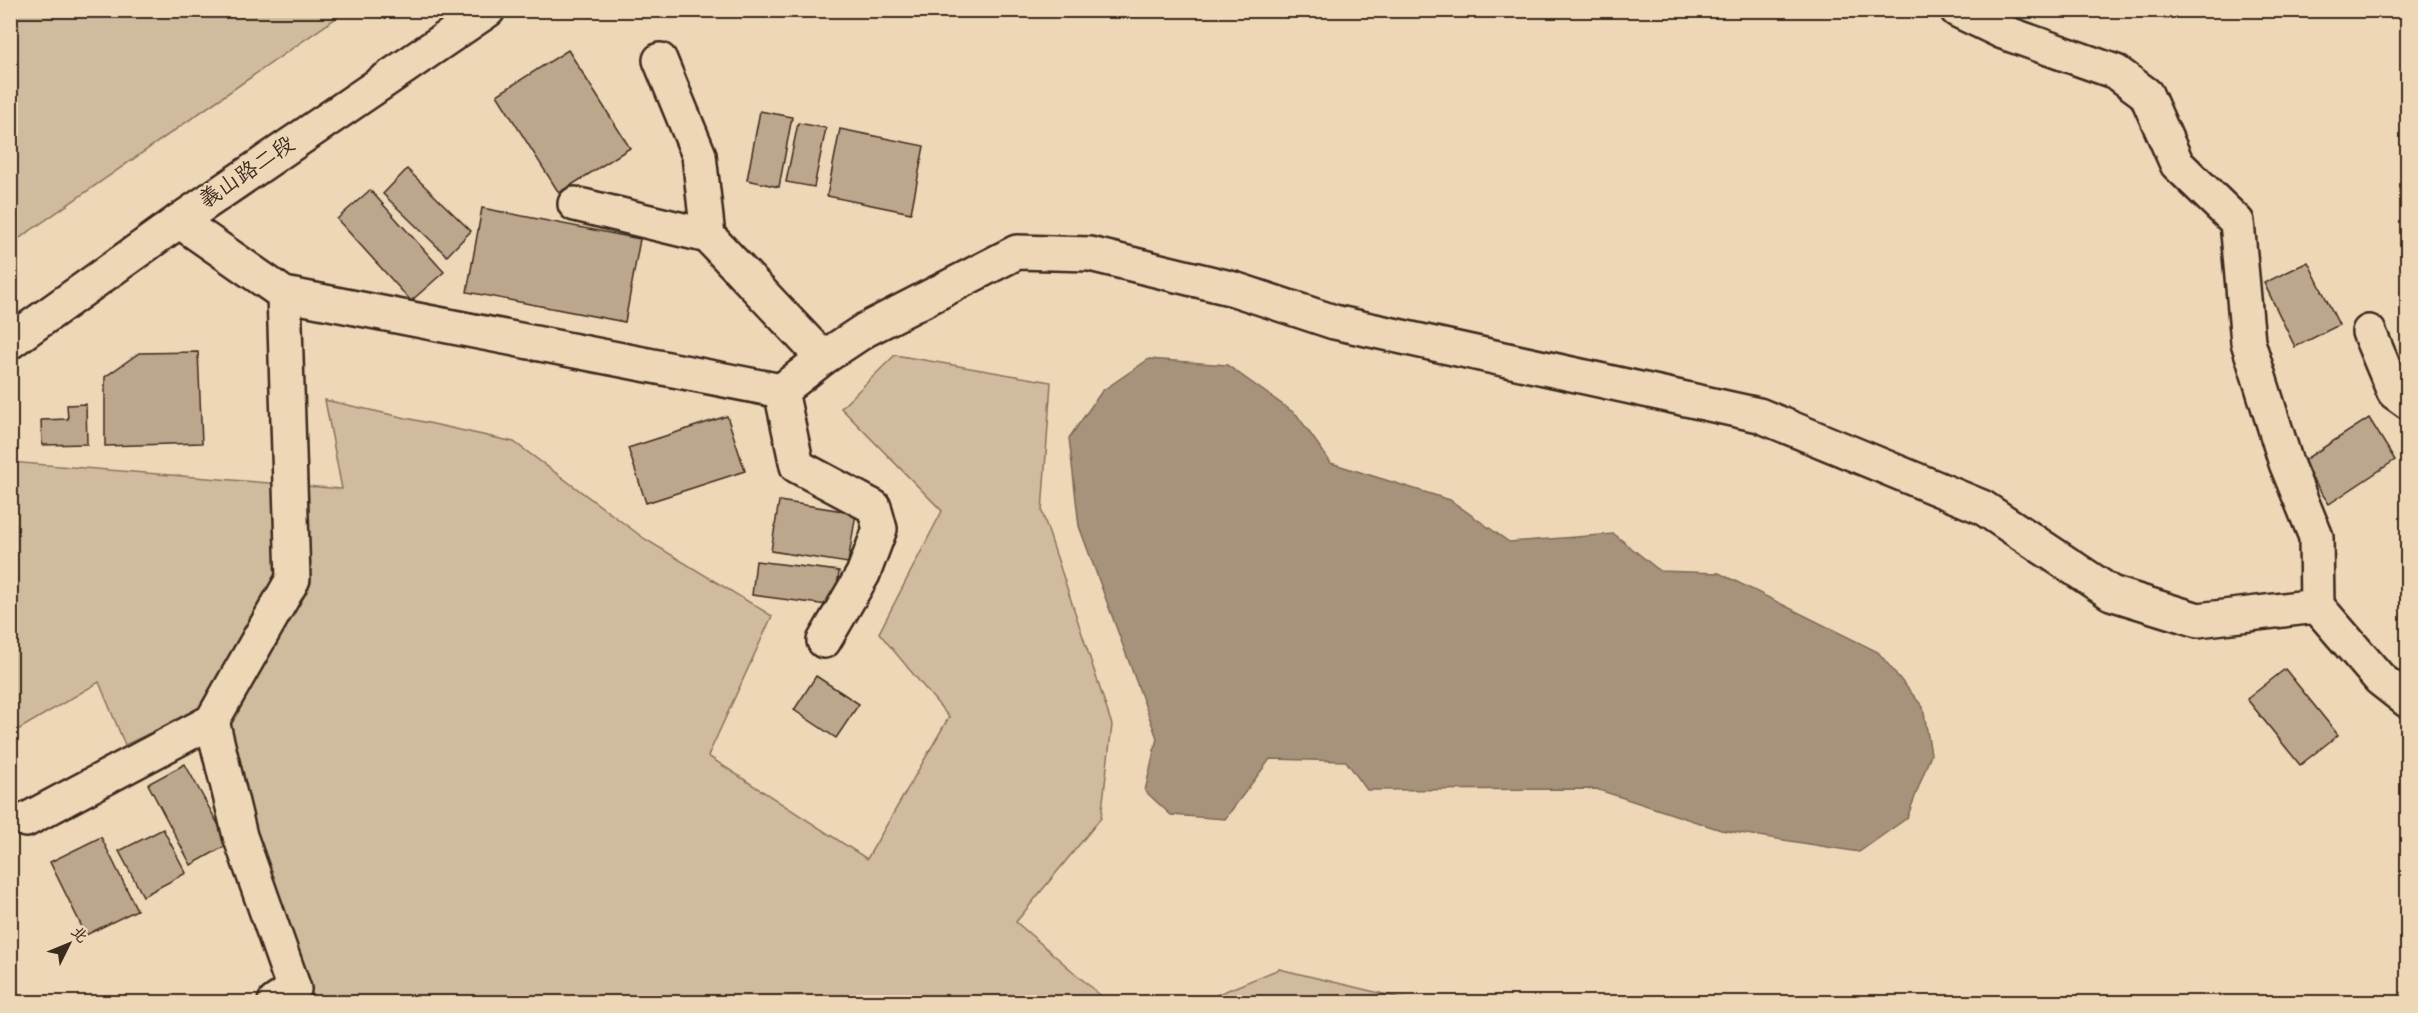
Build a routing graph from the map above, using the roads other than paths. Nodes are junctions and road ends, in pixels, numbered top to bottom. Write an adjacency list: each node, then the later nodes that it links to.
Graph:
1 (488, 10): 5 (street, 義山路二段)
2 (1957, 10): 13 (street)
3 (660, 60): 6 (street)
4 (575, 204): 6 (street)
5 (179, 221): 7 (street); 9 (street, 義山路二段)
6 (708, 236): 10 (street)
7 (284, 294): 11 (street); 16 (street)
8 (2369, 332): 12 (street)
9 (10, 342)
10 (823, 358): 11 (street); 13 (street)
11 (781, 391): 14 (street)
12 (2408, 402)
13 (2317, 606): 15 (street)
14 (824, 641)
15 (2408, 701)
16 (212, 721): 17 (street); 18 (street)
17 (26, 820)
18 (275, 1002)

